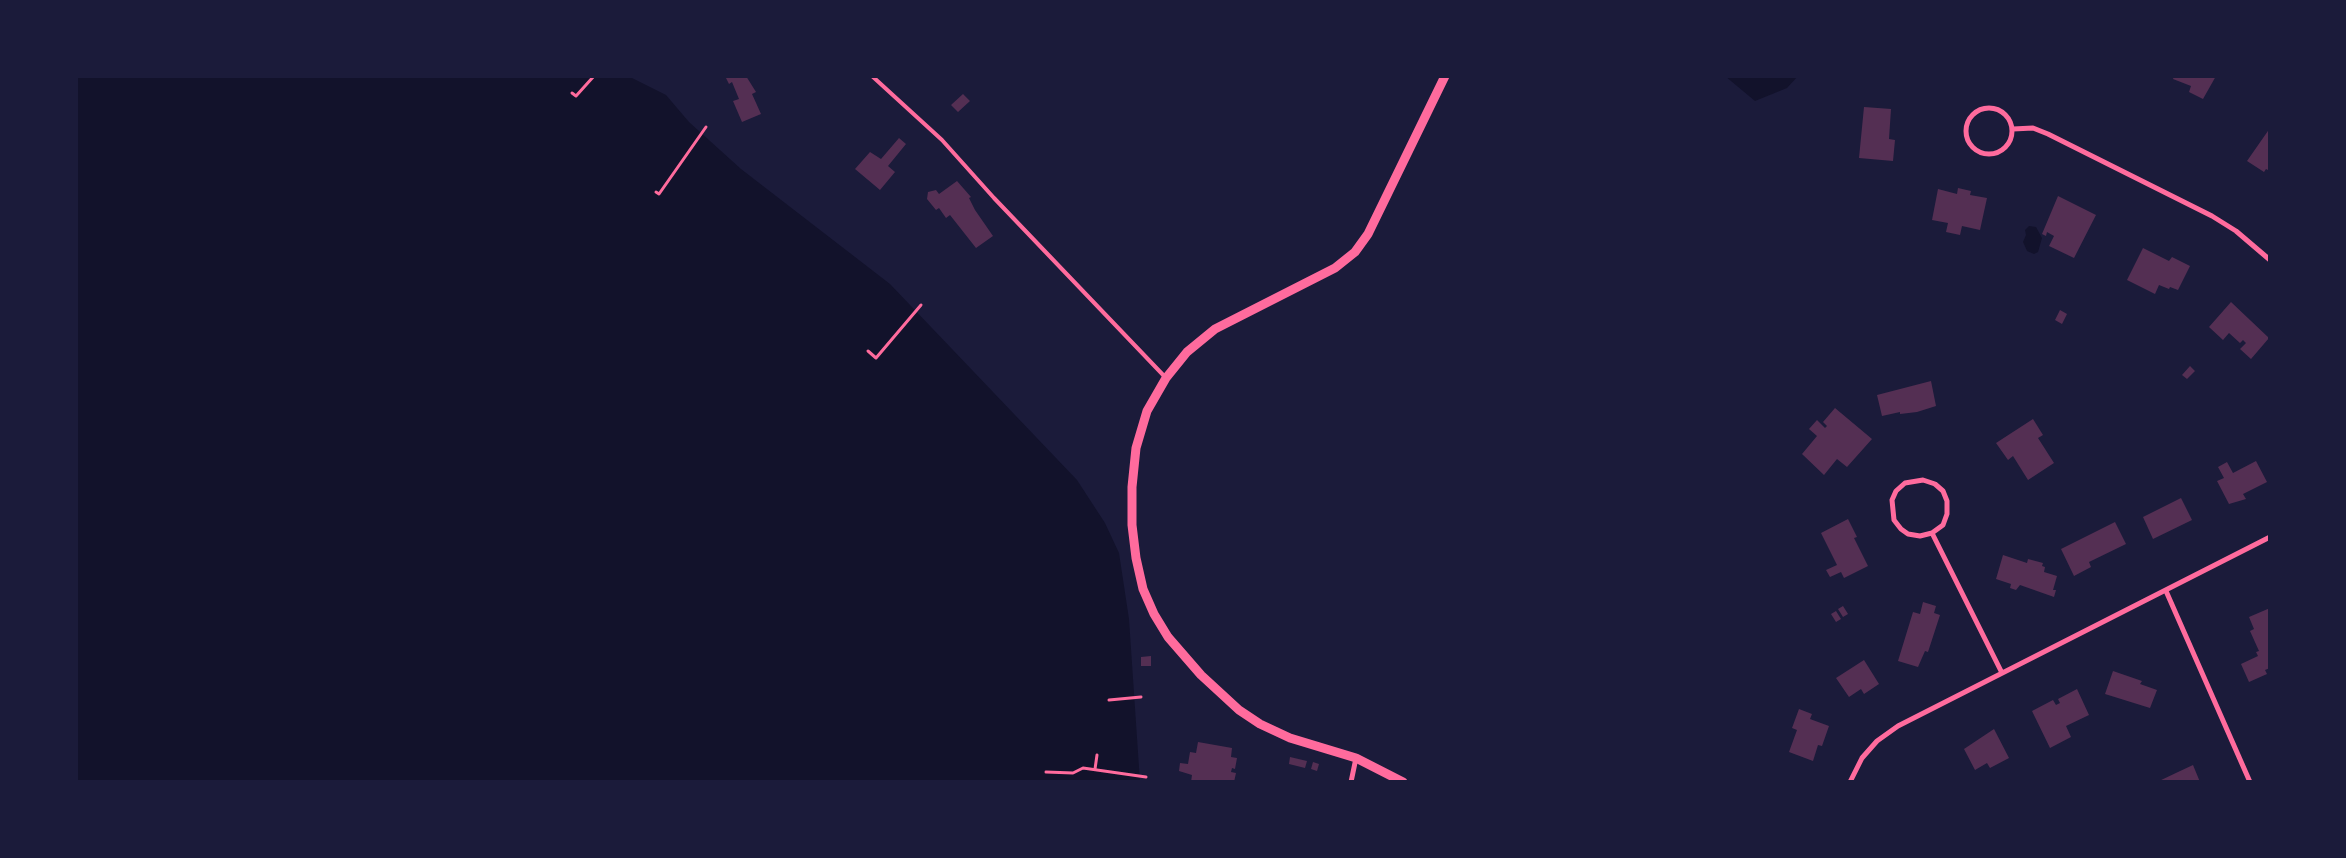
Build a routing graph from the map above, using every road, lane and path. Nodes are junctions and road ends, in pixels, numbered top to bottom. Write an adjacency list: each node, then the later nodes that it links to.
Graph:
1 (594, 76): 4 (path)
2 (872, 76): 11 (lane)
3 (1445, 76): 11 (street)
4 (572, 93)
5 (706, 127): 7 (path)
6 (2013, 129): 6 (street); 8 (street)
7 (656, 192)
8 (2270, 260)
9 (921, 305): 10 (path)
10 (868, 351)
11 (1166, 378): 19 (street)
12 (1932, 533): 12 (street); 15 (street)
13 (2270, 537): 14 (street)
14 (2166, 591): 15 (street); 26 (street)
15 (2002, 673): 25 (street)
16 (1141, 697): 17 (path)
17 (1110, 700)
18 (1097, 755): 20 (path)
19 (1356, 758): 23 (street); 24 (street)
20 (1095, 770): 21 (path); 22 (path)
21 (1046, 772)
22 (1146, 777)
23 (1351, 782)
24 (1403, 782)
25 (1850, 782)
26 (2250, 782)

